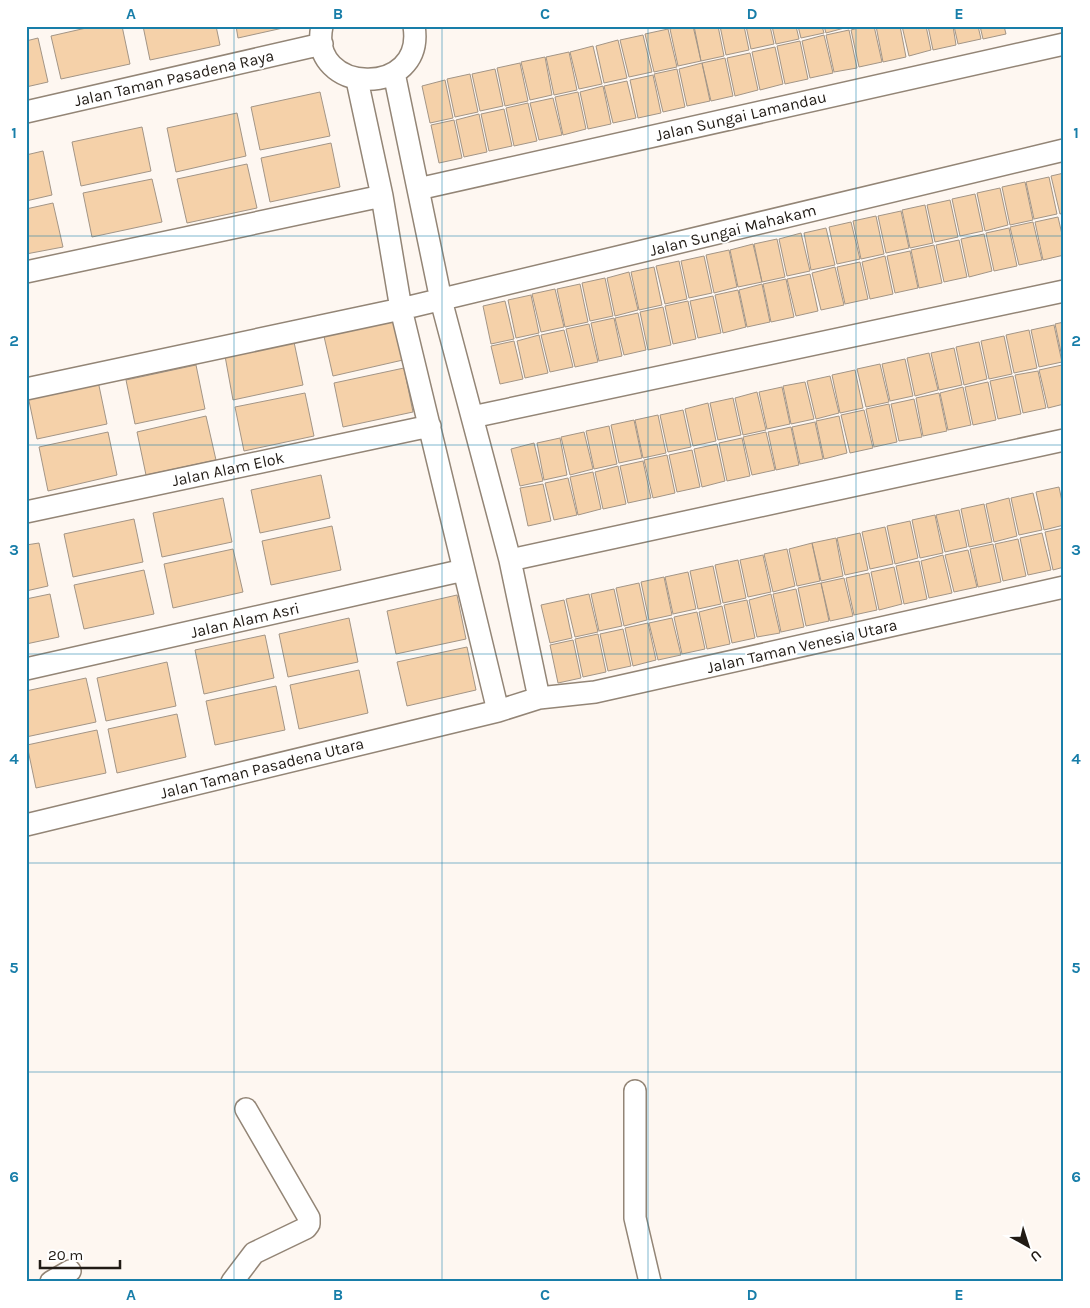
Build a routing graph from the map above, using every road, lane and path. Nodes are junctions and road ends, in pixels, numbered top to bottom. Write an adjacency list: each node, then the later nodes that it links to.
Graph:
1 (419, 27): 4 (street)
2 (322, 35): 5 (street); 6 (street, Jalan Taman Pasadena Raya)
3 (1064, 44): 8 (street, Jalan Sungai Lamandau)
4 (394, 73): 5 (street); 8 (street)
5 (357, 80): 9 (street)
6 (26, 112)
7 (1064, 150): 12 (street, Jalan Sungai Mahakam)
8 (418, 189): 12 (street)
9 (382, 196): 10 (street); 13 (street)
10 (26, 272)
11 (1064, 290): 15 (street)
12 (442, 300): 13 (street, Jalan Sungai Mahakam); 15 (street)
13 (402, 309): 14 (street, Jalan Sungai Mahakam); 16 (street)
14 (26, 389)
15 (472, 416): 19 (street)
16 (430, 426): 18 (street, Jalan Alam Elok); 20 (street)
17 (1064, 440): 19 (street)
18 (26, 512)
19 (510, 560): 23 (street)
20 (464, 570): 22 (street, Jalan Alam Asri); 24 (street)
21 (1064, 587): 23 (street, Jalan Taman Venesia Utara)
22 (26, 670)
23 (539, 698): 24 (street, Jalan Taman Venesia Utara)
24 (498, 711): 25 (street, Jalan Taman Pasadena Utara)
25 (26, 825)
26 (635, 1091): 31 (street)
27 (246, 1109): 30 (street)
28 (70, 1271): 29 (street)
29 (51, 1282)
30 (232, 1282)
31 (650, 1282)

